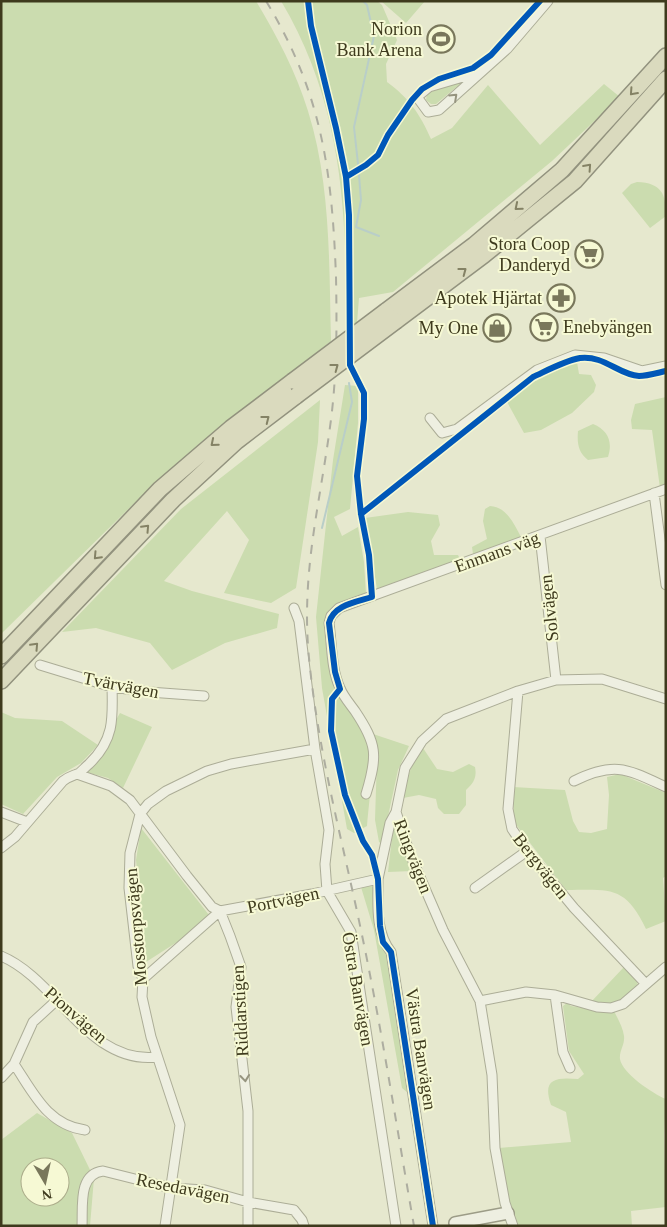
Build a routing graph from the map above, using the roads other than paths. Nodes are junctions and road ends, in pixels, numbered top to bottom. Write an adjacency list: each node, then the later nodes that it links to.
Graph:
1 (548, 1): 3 (street)
2 (666, 56): 5 (highway, one-way to 5)
3 (480, 72): 3 (street, one-way to 3)
4 (666, 79): 5 (highway, one-way to 4)
5 (391, 316): 7 (highway, bridge)
6 (666, 366): 8 (street)
7 (294, 388): 14 (highway, one-way to 14); 17 (highway, one-way to 7)
8 (430, 418)
9 (666, 489): 10 (street, Enmans väg)
10 (654, 493): 11 (street, Enmans väg); 12 (street)
11 (540, 536): 16 (street, Solvägen); 26 (street, Enmans väg)
12 (666, 585)
13 (294, 608): 22 (street, Östra Banvägen)
14 (1, 656)
15 (40, 665): 18 (street, Tvärvägen)
16 (556, 680): 19 (street, Ringvägen); 21 (street, Ringvägen)
17 (1, 682)
18 (112, 687): 20 (street, Tvärvägen); 23 (street)
19 (518, 691): 28 (street, Ringvägen); 32 (street, Bergvägen)
20 (204, 696)
21 (666, 700)
22 (315, 748): 29 (street); 35 (street, Östra Banvägen)
23 (77, 774): 29 (street, Riddarstigen); 30 (street)
24 (574, 781): 25 (street)
25 (666, 787)
26 (366, 794)
27 (1, 812): 30 (street)
28 (396, 812): 33 (street); 43 (street, Ringvägen)
29 (140, 814): 36 (street, Riddarstigen); 39 (street, Mosstorpsvägen)
30 (27, 822): 31 (street)
31 (1, 848)
32 (527, 851): 34 (street); 40 (street, Bergvägen)
33 (378, 879): 35 (street, Portvägen); 58 (street, Västra Banvägen)
34 (475, 888)
35 (327, 890): 36 (street, Portvägen); 57 (street, Östra Banvägen)
36 (220, 911): 39 (street); 50 (street, Riddarstigen, one-way to 50)
37 (1, 956): 42 (street, Pionvägen)
38 (666, 967): 40 (street)
39 (143, 979): 44 (street, Mosstorpsvägen)
40 (645, 983): 41 (street)
41 (555, 996): 43 (street); 46 (street)
42 (57, 1000): 44 (street, Pionvägen); 45 (street)
43 (480, 1001): 51 (street, Ringvägen)
44 (156, 1057): 49 (street, Mosstorpsvägen)
45 (14, 1064): 47 (street); 48 (street)
46 (570, 1068)
47 (1, 1078)
48 (85, 1130)
49 (172, 1188): 50 (street, Resedavägen); 53 (street, Resedavägen); 54 (street, Mosstorpsvägen)
50 (248, 1202): 55 (street, Riddarstigen); 56 (street, Resedavägen)
51 (508, 1213): 52 (main road); 59 (street, Ringvägen)
52 (455, 1223)
53 (82, 1226)
54 (165, 1226)
55 (248, 1226)
56 (304, 1226)
57 (396, 1226)
58 (433, 1226)
59 (513, 1226)

